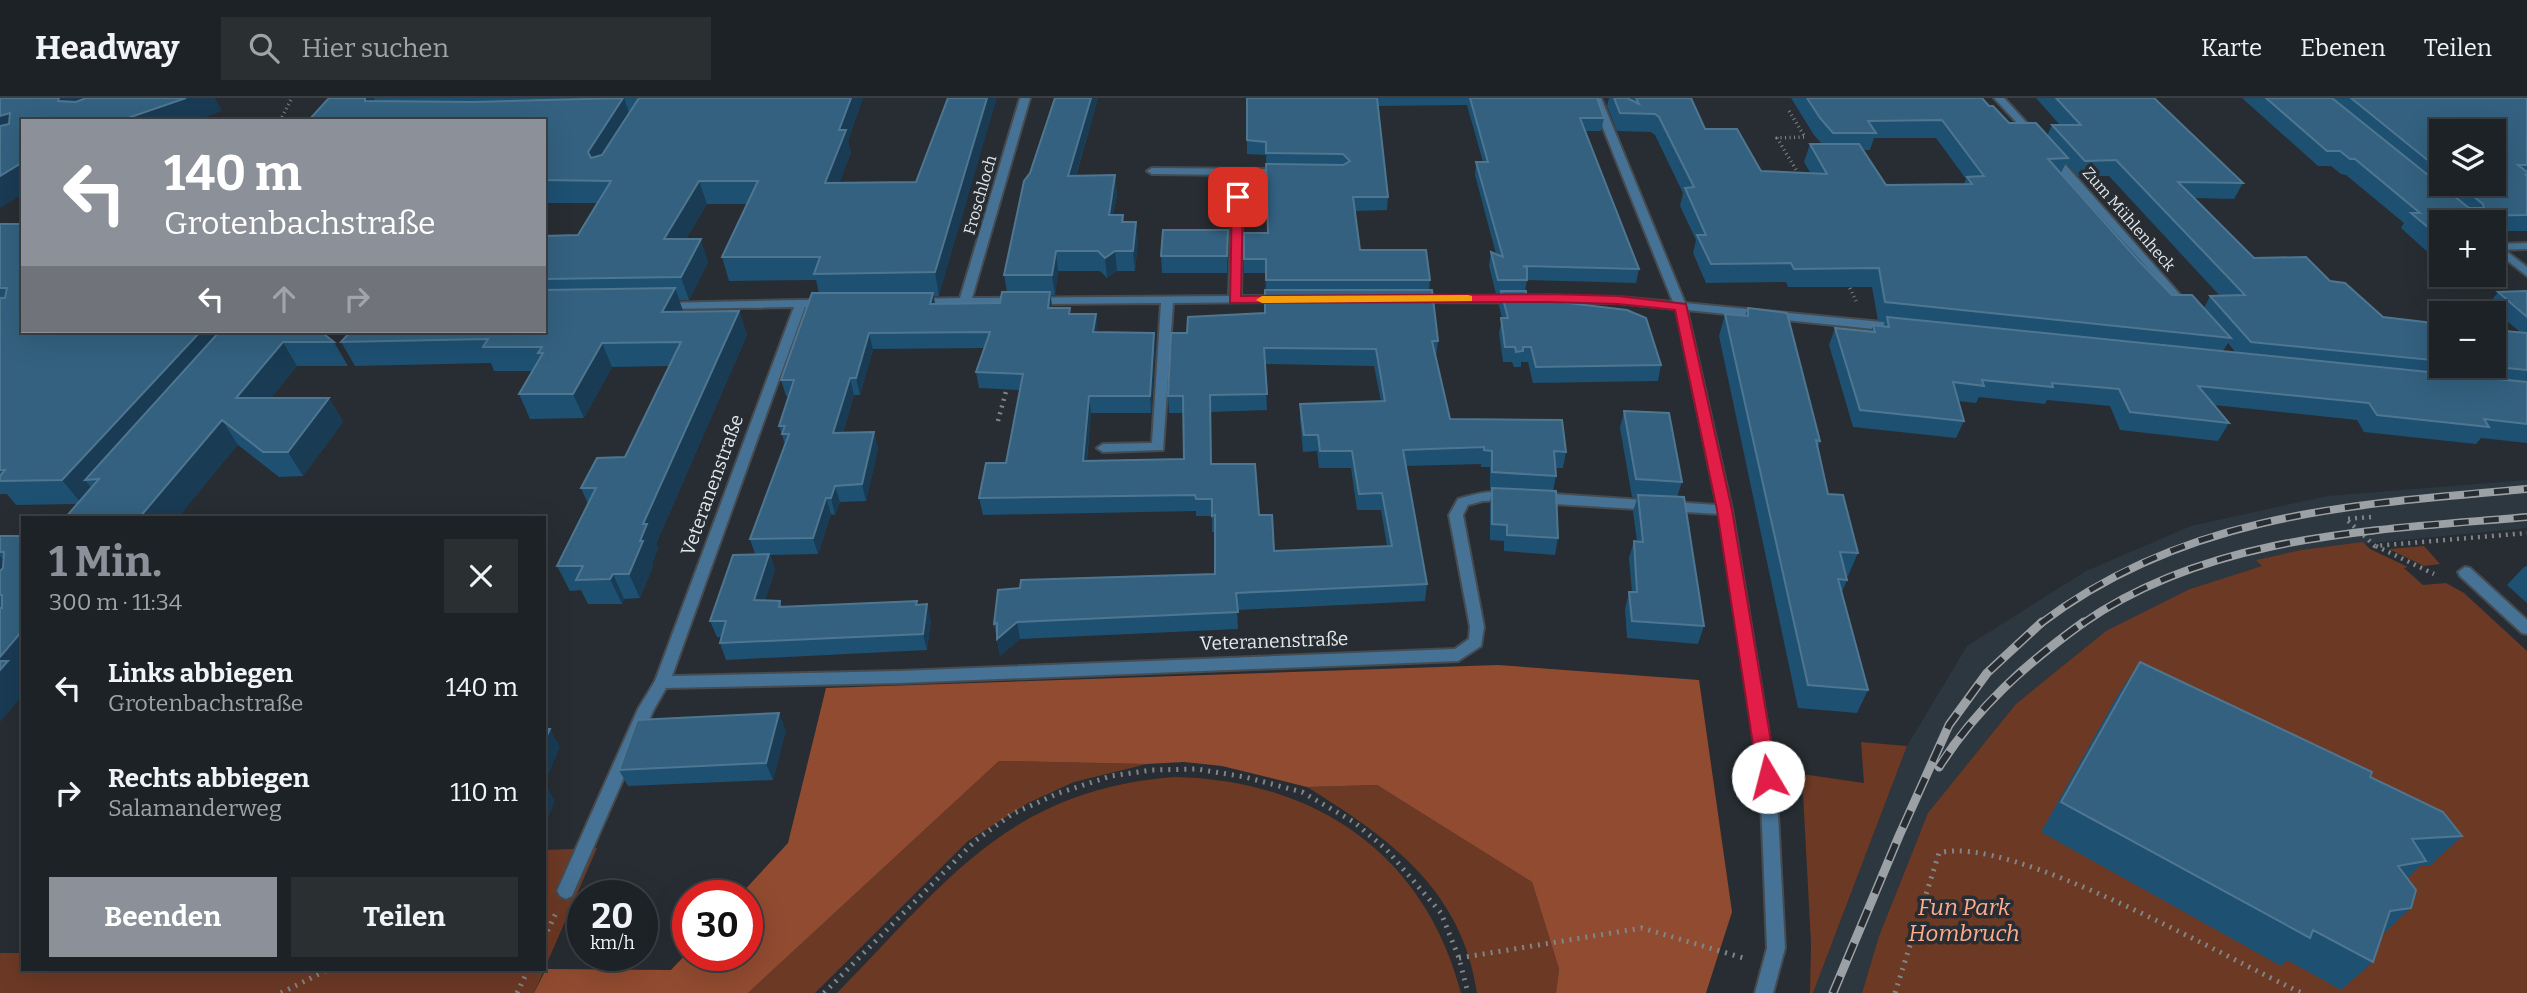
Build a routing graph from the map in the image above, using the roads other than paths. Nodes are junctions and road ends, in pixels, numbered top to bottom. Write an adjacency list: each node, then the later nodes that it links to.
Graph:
1 (1025, 98): 15 (street, Froschloch)
2 (1596, 98): 20 (street)
3 (2000, 98): 21 (street, Zum Mühlenheck)
4 (1152, 171): 5 (street)
5 (1238, 172): 6 (street); 14 (street)
6 (1290, 172)
7 (2506, 246): 8 (street)
8 (2527, 246)
9 (2506, 255): 10 (street)
10 (2527, 273)
11 (1303, 299): 14 (street)
12 (1399, 299): 20 (street)
13 (1167, 300): 14 (street); 15 (street); 23 (street)
14 (1235, 300)
15 (965, 301): 16 (street)
16 (897, 302)
17 (801, 303): 18 (street); 19 (street); 27 (street, Veteranenstraße)
18 (842, 303)
19 (656, 306)
20 (1681, 307): 22 (street); 24 (street)
21 (2199, 322)
22 (1918, 329)
23 (1103, 447)
24 (1725, 510): 27 (street, Veteranenstraße); 29 (street)
25 (2465, 572): 26 (street)
26 (2527, 628)
27 (662, 682): 28 (street, Veteranenstraße)
28 (566, 891)
29 (1764, 993)

